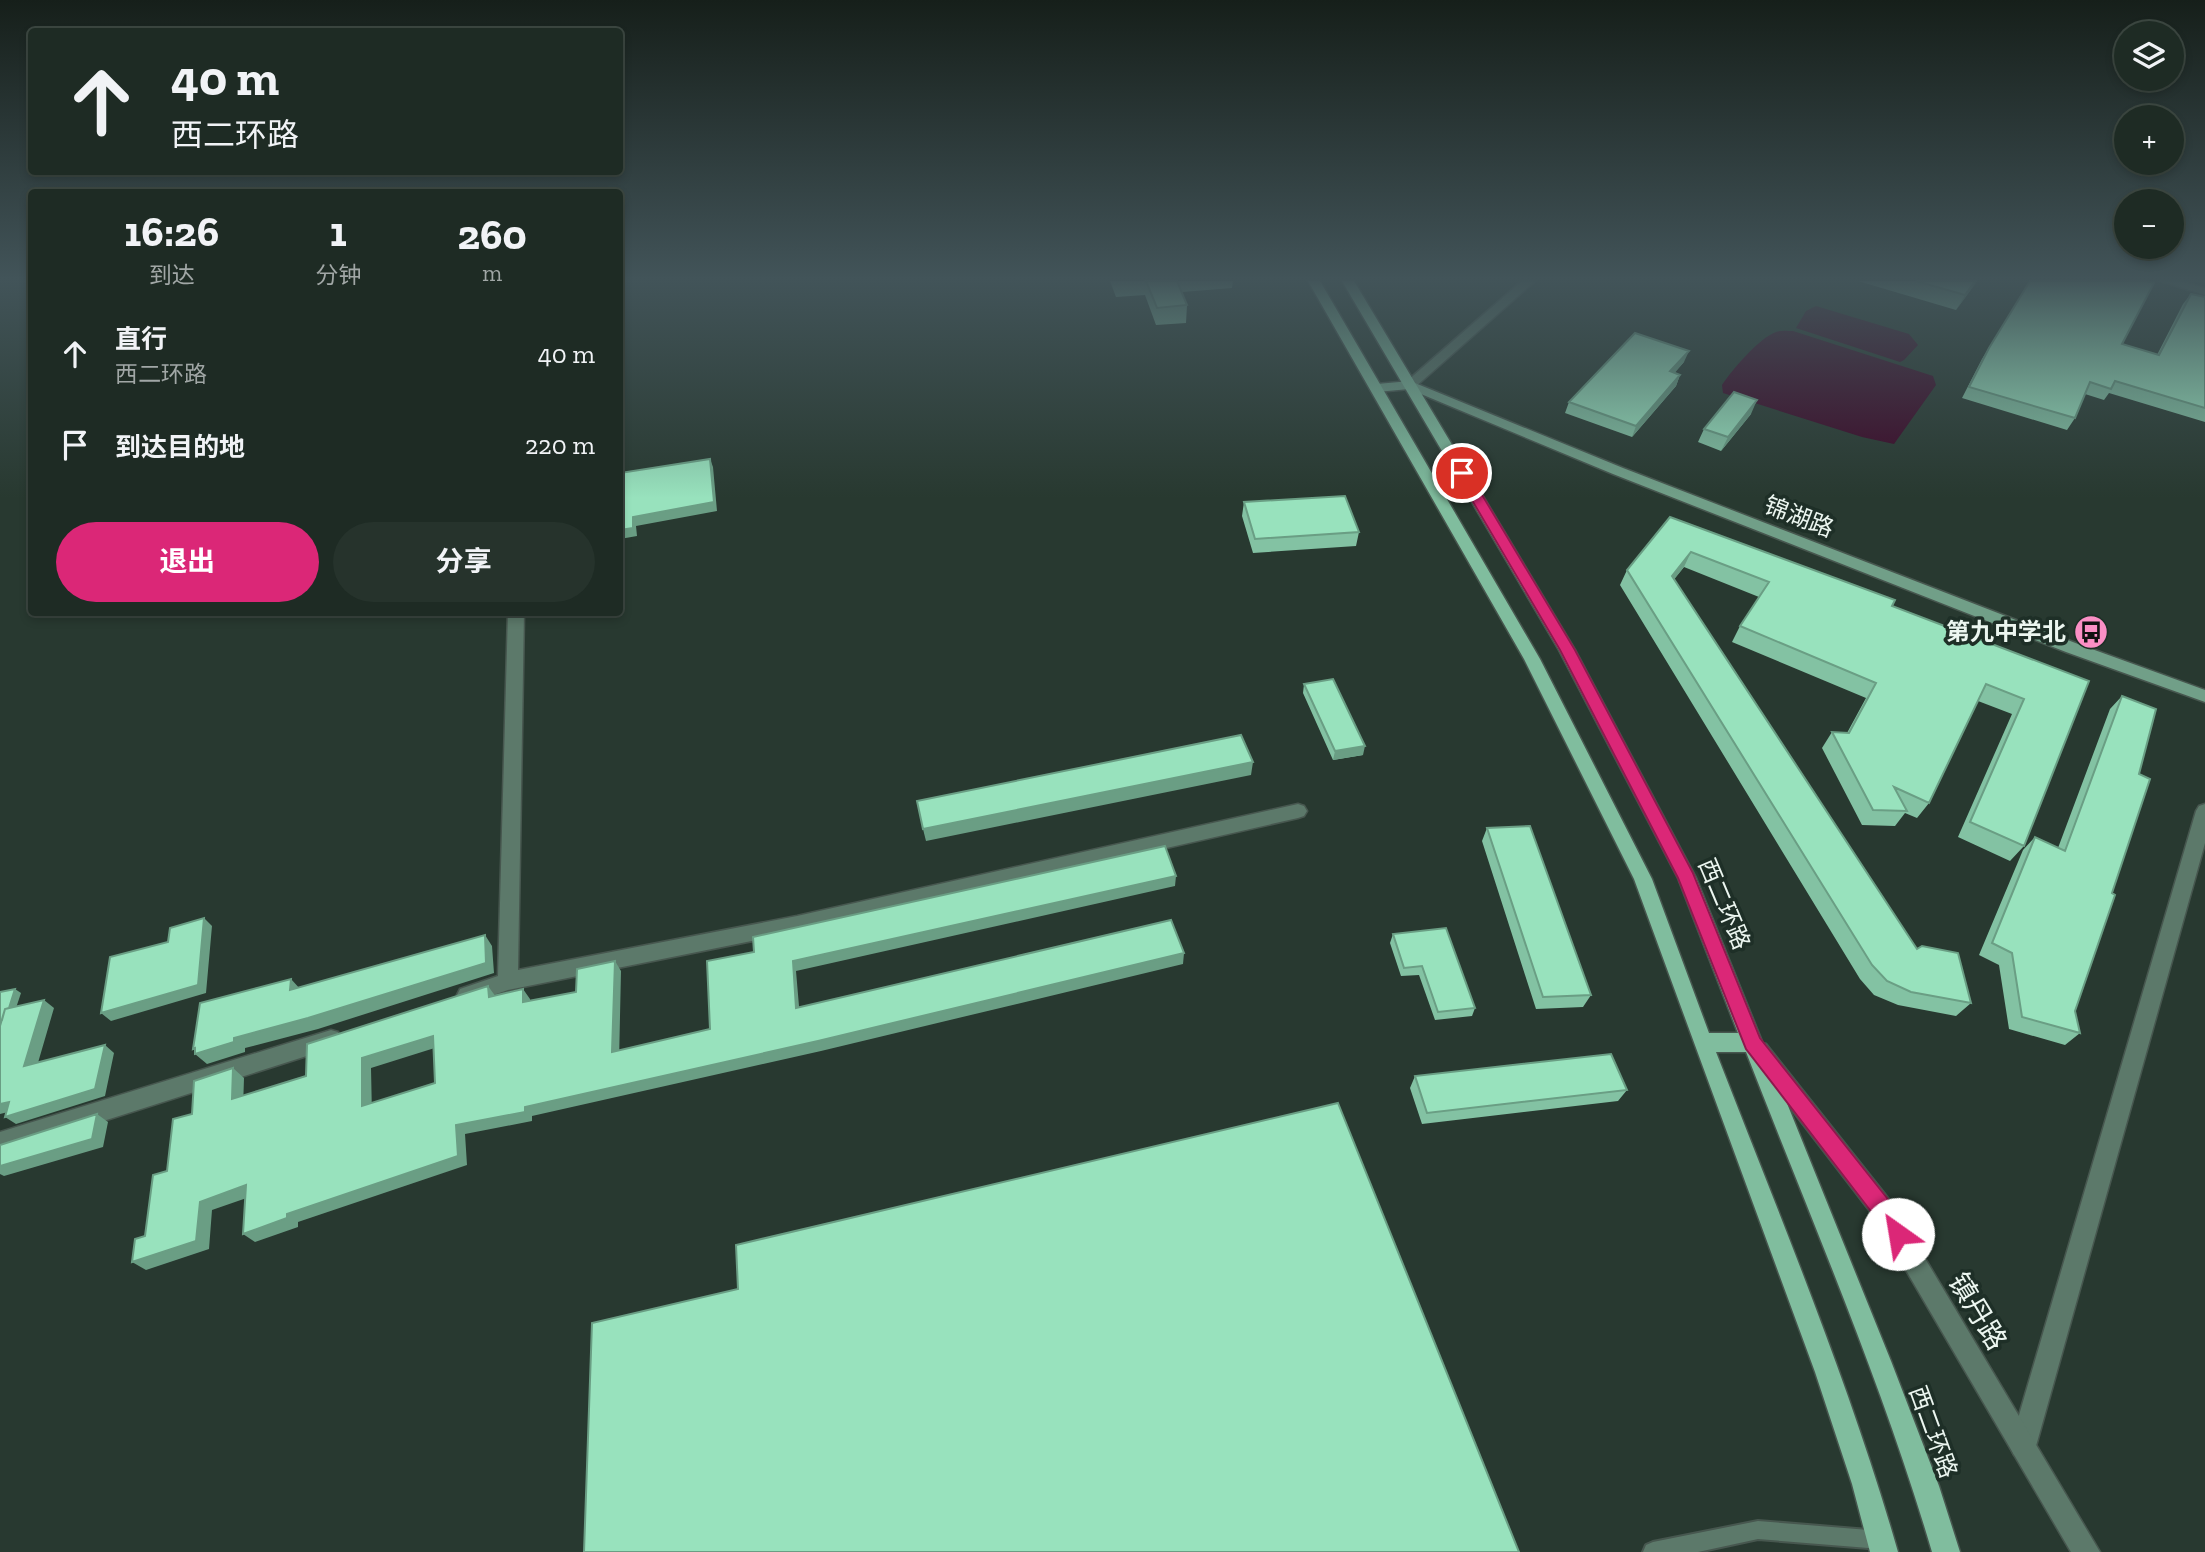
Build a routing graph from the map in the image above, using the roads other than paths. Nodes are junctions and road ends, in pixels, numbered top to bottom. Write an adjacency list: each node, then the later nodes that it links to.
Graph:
1 (1357, 353): 5 (main road)
2 (1391, 353): 4 (main road, 西二环路)
3 (1446, 353): 4 (street)
4 (1410, 385): 5 (main road, 锦湖路); 7 (main road, 锦湖路); 14 (main road, 西二环路)
5 (1377, 388): 13 (main road)
6 (516, 616): 10 (street)
7 (2205, 696)
8 (1298, 811): 10 (street)
9 (2205, 811): 16 (street)
10 (508, 981): 11 (street)
11 (450, 1001)
12 (350, 1033): 15 (street)
13 (1702, 1042): 14 (main road); 17 (main road)
14 (1752, 1043): 16 (street, 镇丹路); 19 (main road, 西二环路)
15 (0, 1143)
16 (2024, 1446): 20 (street, 镇丹路)
17 (1883, 1546): 18 (lane)
18 (1653, 1552)
19 (1946, 1552)
20 (2086, 1552)

